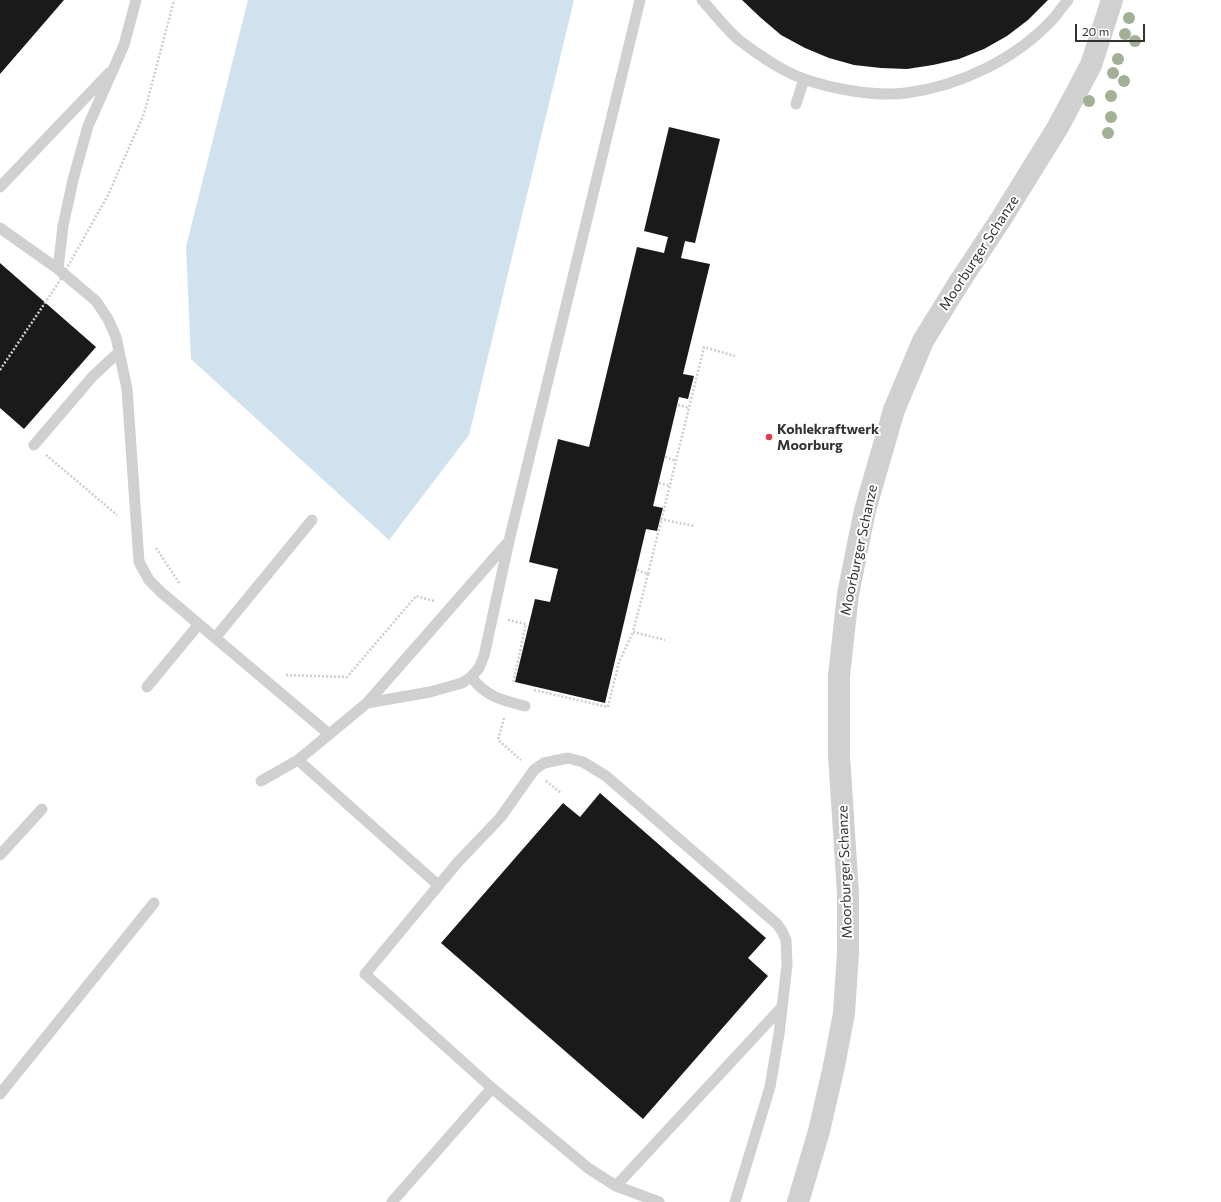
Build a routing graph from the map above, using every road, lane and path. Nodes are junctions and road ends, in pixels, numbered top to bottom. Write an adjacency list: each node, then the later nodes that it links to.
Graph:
1 (136, 0): 7 (lane)
2 (174, 0): 15 (path, bridge)
3 (640, 0): 27 (lane)
4 (702, 0): 8 (lane)
5 (1068, 0): 8 (lane)
6 (1112, 0): 62 (street, Moorburger Schanze)
7 (114, 66): 10 (lane); 12 (lane)
8 (804, 79): 9 (lane)
9 (796, 104)
10 (0, 187)
11 (0, 228): 12 (lane)
12 (58, 269): 13 (lane)
13 (119, 352): 18 (lane); 26 (lane)
14 (735, 356): 17 (path)
15 (0, 370)
16 (678, 405): 17 (path)
17 (689, 408): 20 (path)
18 (34, 445): 26 (path)
19 (665, 457): 20 (path)
20 (676, 461): 22 (path)
21 (659, 483): 22 (path)
22 (670, 486): 24 (path)
23 (312, 520): 35 (lane)
24 (661, 520): 25 (path); 29 (path)
25 (694, 526)
26 (137, 532): 30 (path); 33 (lane)
27 (509, 540): 31 (lane); 32 (lane)
28 (636, 570): 29 (path)
29 (648, 574): 34 (path)
30 (181, 585)
31 (452, 605): 37 (path); 44 (lane)
32 (493, 616): 38 (lane); 39 (path)
33 (199, 624): 35 (lane); 40 (lane)
34 (633, 632): 36 (path); 42 (path)
35 (215, 638): 46 (lane)
36 (665, 640)
37 (281, 674)
38 (471, 677): 43 (lane); 44 (lane)
39 (513, 684): 41 (path); 43 (path)
40 (147, 686)
41 (518, 686)
42 (528, 689)
43 (507, 702): 45 (lane); 48 (path)
44 (367, 703): 46 (lane)
45 (525, 706)
46 (329, 734): 47 (lane)
47 (298, 760): 49 (lane); 53 (lane)
48 (534, 770): 50 (path); 53 (lane); 55 (lane)
49 (261, 781)
50 (561, 793)
51 (42, 809): 52 (lane)
52 (0, 855)
53 (438, 885): 56 (lane)
54 (154, 903): 57 (lane)
55 (782, 1007): 58 (lane); 61 (lane)
56 (492, 1088): 58 (lane); 59 (lane)
57 (0, 1094)
58 (616, 1186): 60 (lane)
59 (392, 1202)
60 (659, 1202)
61 (736, 1202)
62 (798, 1202)

